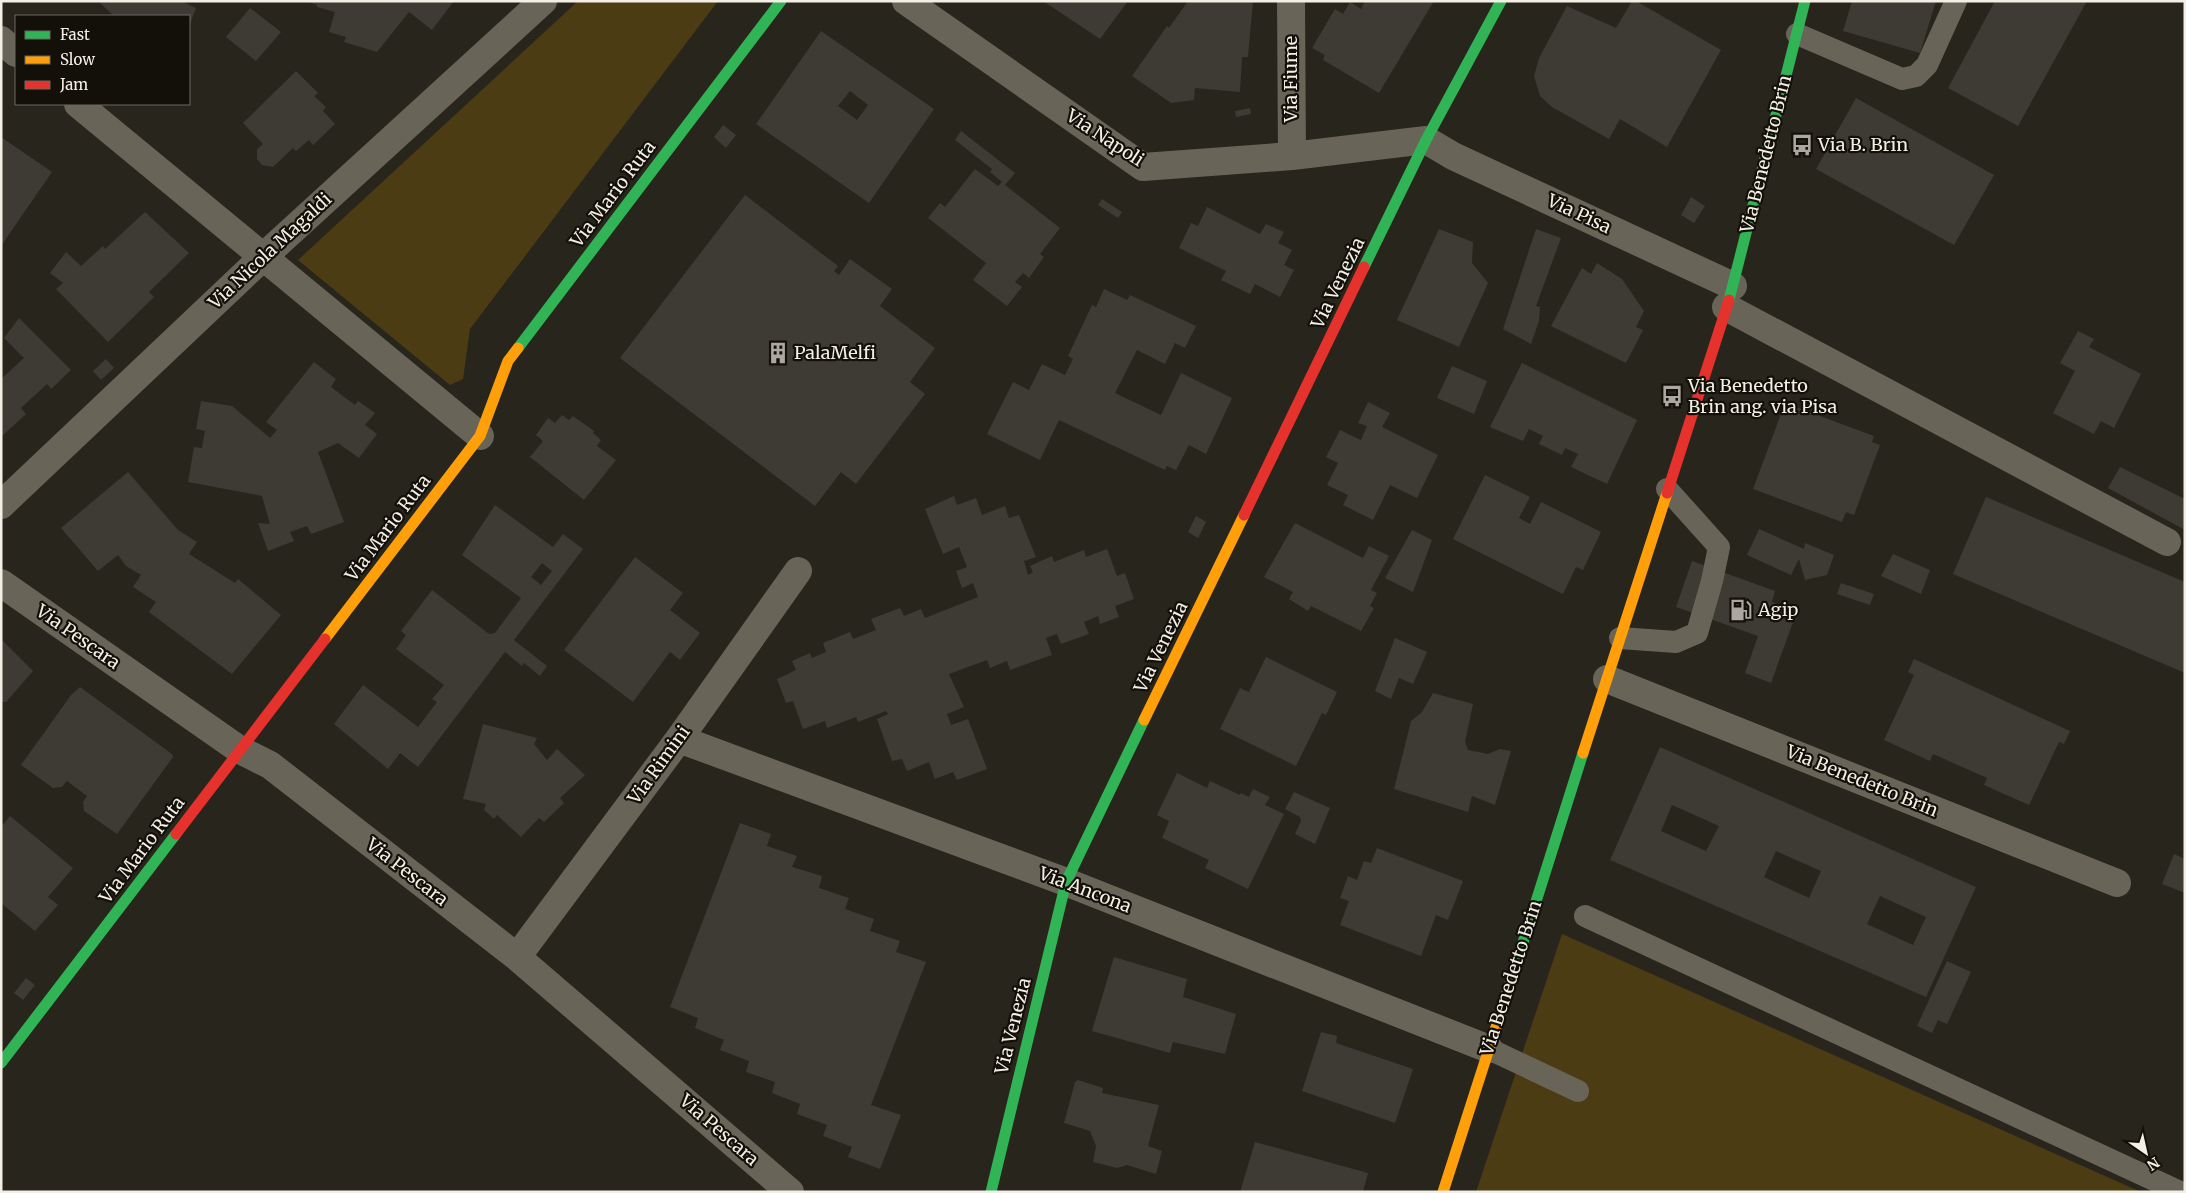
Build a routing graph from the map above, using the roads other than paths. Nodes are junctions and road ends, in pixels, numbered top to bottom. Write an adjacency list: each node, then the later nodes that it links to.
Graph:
1 (543, 1): 14 (street, Via Nicola Magaldi)
2 (781, 1): 16 (street, Via Mario Ruta)
3 (906, 1): 13 (street, Via Napoli)
4 (1291, 1): 13 (street, Via Fiume)
5 (1500, 1): 12 (street, Via Venezia)
6 (1805, 1): 8 (street, Via Benedetto Brin)
7 (1956, 1): 8 (lane)
8 (1797, 34): 15 (street, Via Benedetto Brin)
9 (1, 40): 10 (street)
10 (15, 52)
11 (79, 105): 14 (street)
12 (1426, 140): 13 (street, Via Napoli); 15 (street, Via Pisa); 26 (street, Via Venezia)
13 (1292, 156)
14 (262, 257): 16 (street); 18 (street, Via Nicola Magaldi)
15 (1729, 297): 17 (street, Via Benedetto Brin); 19 (street)
16 (480, 436): 25 (street, Via Mario Ruta)
17 (1667, 489): 22 (street, Via Benedetto Brin); 22 (lane)
18 (1, 505)
19 (2167, 542)
20 (798, 571): 24 (street, Via Rimini)
21 (1, 583): 25 (street, Via Pescara)
22 (1620, 638): 23 (street, Via Benedetto Brin)
23 (1607, 679): 27 (street, Via Benedetto Brin); 30 (street, Via Benedetto Brin)
24 (679, 739): 26 (street, Via Ancona); 29 (street, Via Rimini)
25 (240, 750): 29 (street, Via Pescara); 31 (street, Via Mario Ruta)
26 (1066, 882): 30 (street, Via Ancona); 34 (street, Via Venezia)
27 (2117, 884)
28 (1585, 916): 36 (lane)
29 (517, 957): 33 (street, Via Pescara)
30 (1488, 1049): 32 (lane); 35 (street, Via Benedetto Brin)
31 (1, 1064)
32 (1578, 1091)
33 (790, 1192)
34 (991, 1192)
35 (1443, 1192)
36 (2180, 1192)

